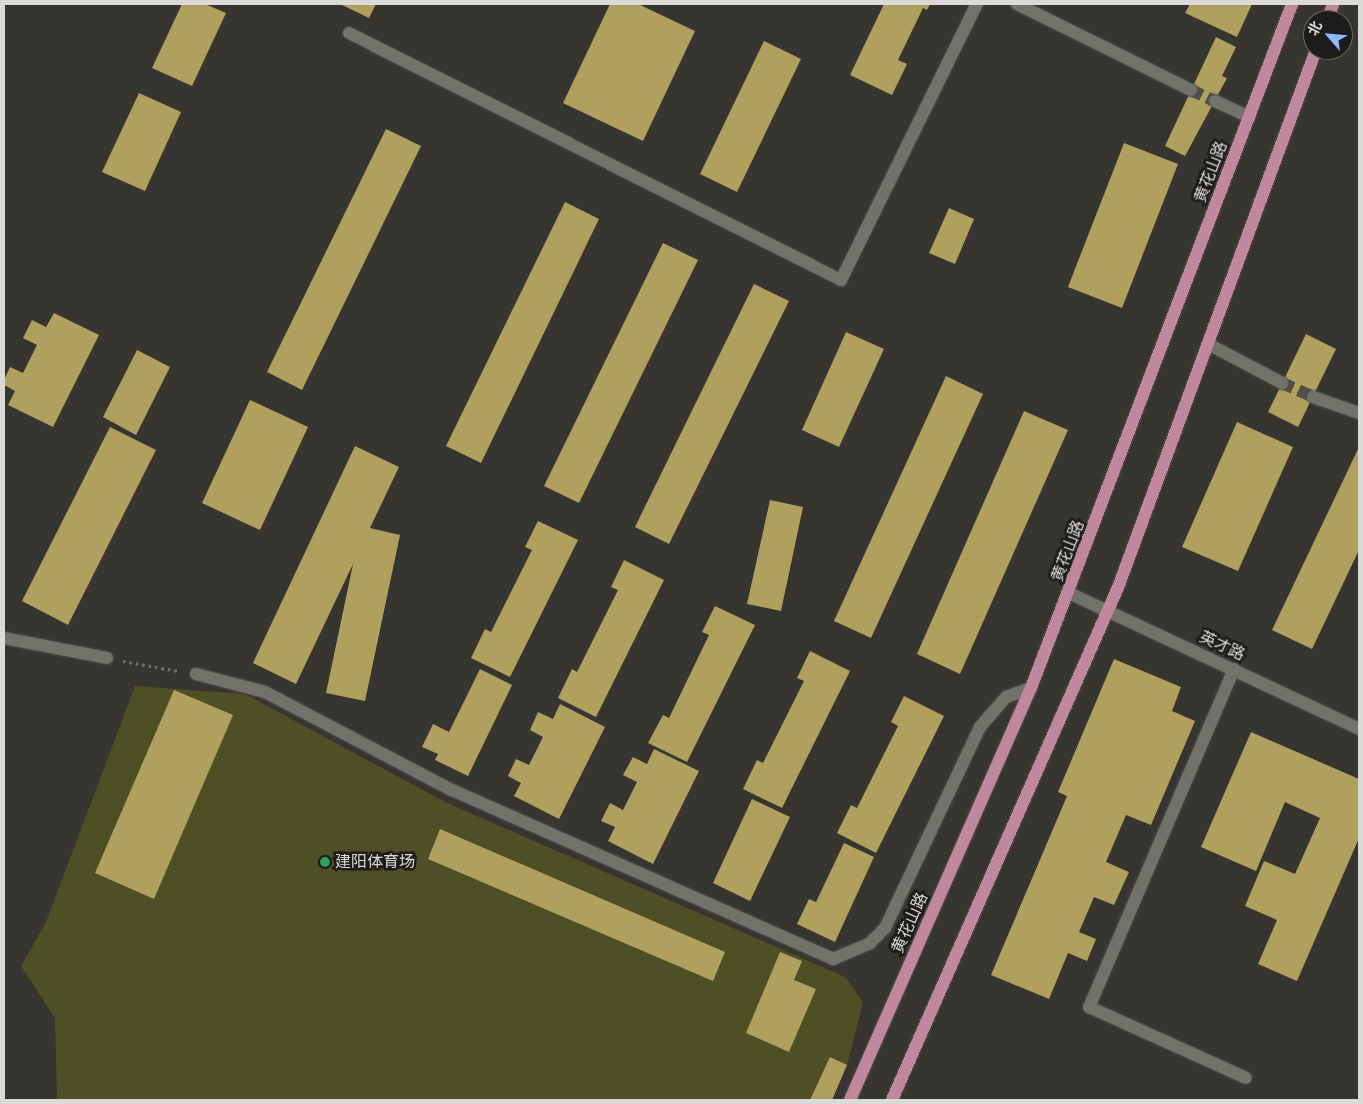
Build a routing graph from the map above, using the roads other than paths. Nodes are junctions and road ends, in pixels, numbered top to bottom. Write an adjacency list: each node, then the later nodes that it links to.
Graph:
1 (977, 4): 4 (street)
2 (1017, 4): 6 (street)
3 (1292, 4): 8 (main road, 黄花山路)
4 (349, 33)
5 (1312, 60): 9 (main road)
6 (1192, 90)
7 (1216, 101): 8 (street)
8 (1249, 118): 13 (main road, 黄花山路)
9 (1208, 344): 10 (street); 14 (main road)
10 (1282, 383)
11 (1313, 396): 12 (street)
12 (1359, 413)
13 (1069, 593): 14 (street, 英才路); 19 (main road, 黄花山路)
14 (1108, 610): 17 (street, 英才路); 23 (main road)
15 (4, 638): 16 (street)
16 (107, 658)
17 (1234, 670): 20 (street, 英才路); 21 (street)
18 (196, 674): 19 (street)
19 (1031, 688): 22 (main road, 黄花山路)
20 (1359, 729)
21 (1246, 1078)
22 (850, 1100)
23 (892, 1100)

